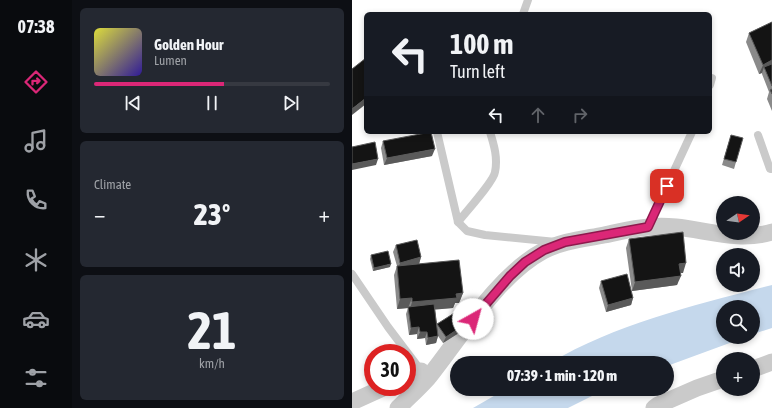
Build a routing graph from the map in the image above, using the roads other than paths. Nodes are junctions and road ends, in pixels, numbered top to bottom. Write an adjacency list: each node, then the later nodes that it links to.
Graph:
1 (528, 0): 2 (lane)
2 (524, 12)
3 (437, 134): 8 (lane)
4 (491, 134): 8 (lane)
5 (691, 134): 9 (lane)
6 (758, 134): 7 (lane)
7 (772, 169)
8 (458, 222): 11 (lane)
9 (648, 227): 10 (street); 11 (street)
10 (772, 232)
11 (565, 242): 15 (street)
12 (352, 274): 15 (lane)
13 (772, 362): 14 (street)
14 (760, 366)
15 (418, 375): 19 (street)
16 (716, 381): 20 (street)
17 (365, 396): 18 (street)
18 (352, 402)
19 (398, 408)
20 (654, 408)

